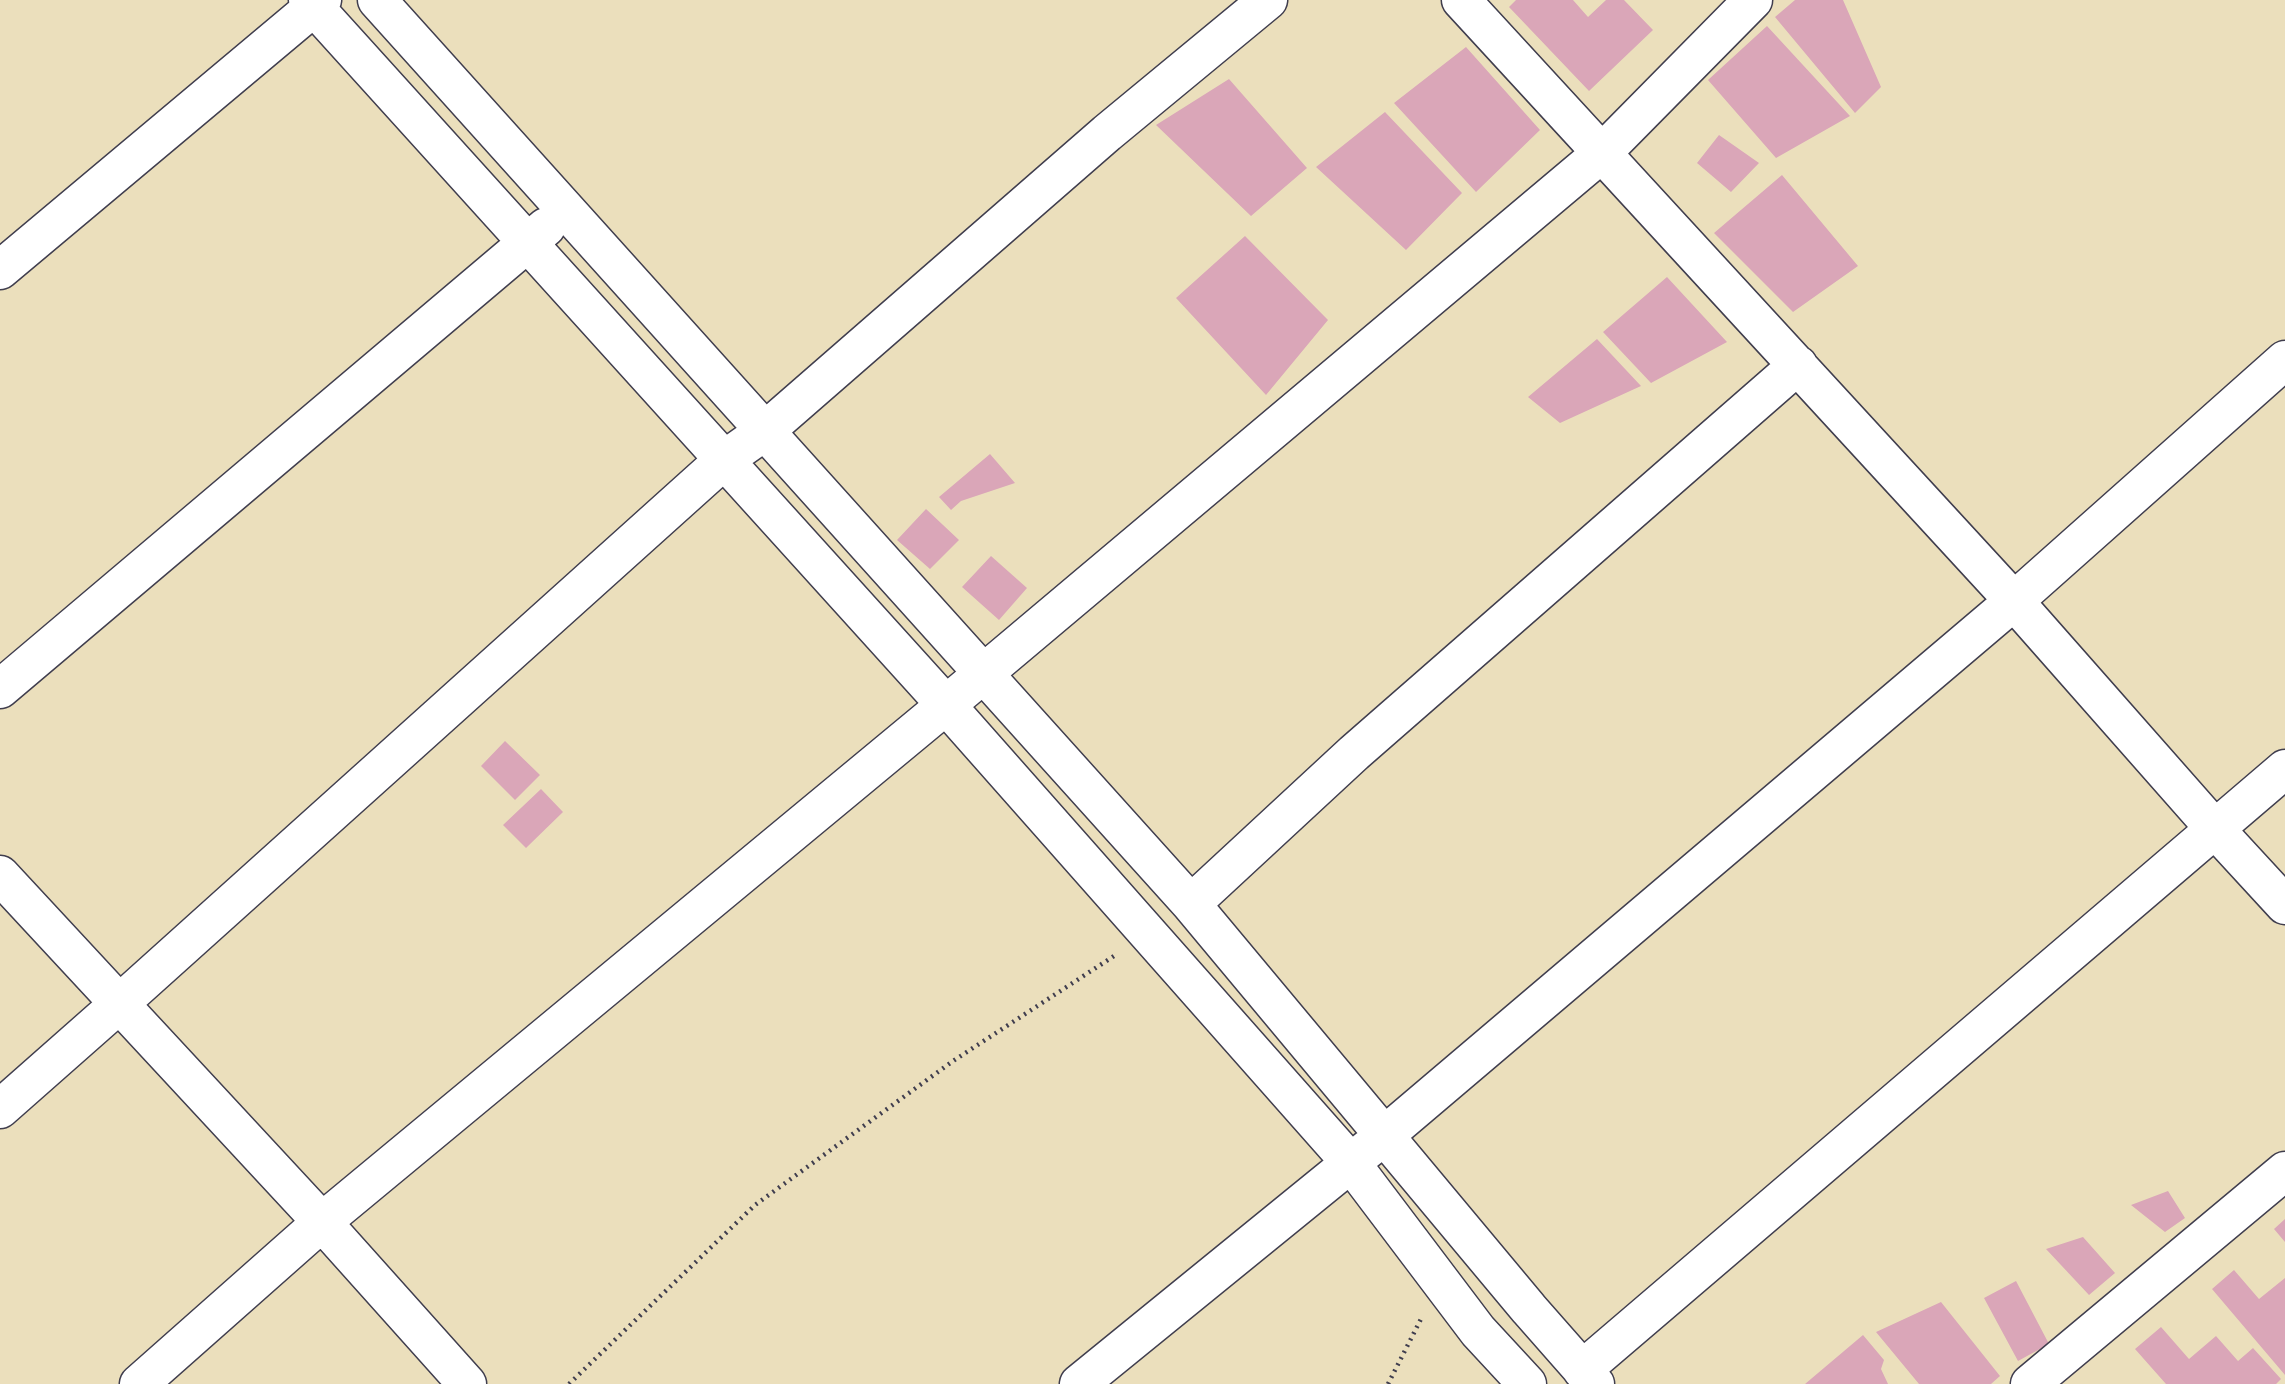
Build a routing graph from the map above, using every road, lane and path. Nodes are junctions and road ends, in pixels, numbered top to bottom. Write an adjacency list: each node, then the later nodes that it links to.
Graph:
1 (377, 0): 7 (street)
2 (1268, 0): 12 (street)
3 (1461, 0): 6 (street)
4 (1753, 0): 6 (street)
5 (315, 2): 8 (street); 9 (street)
6 (1603, 152): 11 (street); 15 (street)
7 (565, 210): 8 (street); 12 (street)
8 (529, 244): 13 (street); 16 (street)
9 (0, 270)
10 (2285, 360): 14 (street)
11 (1798, 365): 14 (street); 21 (street)
12 (765, 431): 13 (street); 15 (street)
13 (724, 460): 17 (street); 24 (street)
14 (2014, 601): 19 (street); 26 (street)
15 (983, 673): 17 (street); 21 (street)
16 (0, 690)
17 (946, 705): 23 (street); 29 (street)
18 (2285, 769): 19 (street)
19 (2215, 830): 22 (street); 31 (street)
20 (0, 875): 24 (street)
21 (1191, 904): 26 (street)
22 (2285, 905)
23 (1148, 934): 27 (street); 34 (path)
24 (119, 1004): 25 (street); 29 (street)
25 (0, 1109)
26 (1385, 1135): 27 (street); 31 (street)
27 (1351, 1163): 30 (street); 35 (street)
28 (2285, 1171): 38 (street)
29 (322, 1222): 32 (street); 33 (street)
30 (1441, 1280): 36 (path); 37 (street)
31 (1589, 1377)
32 (139, 1384)
33 (467, 1384)
34 (569, 1384)
35 (1079, 1384)
36 (1388, 1384)
37 (1527, 1384)
38 (2030, 1384)

